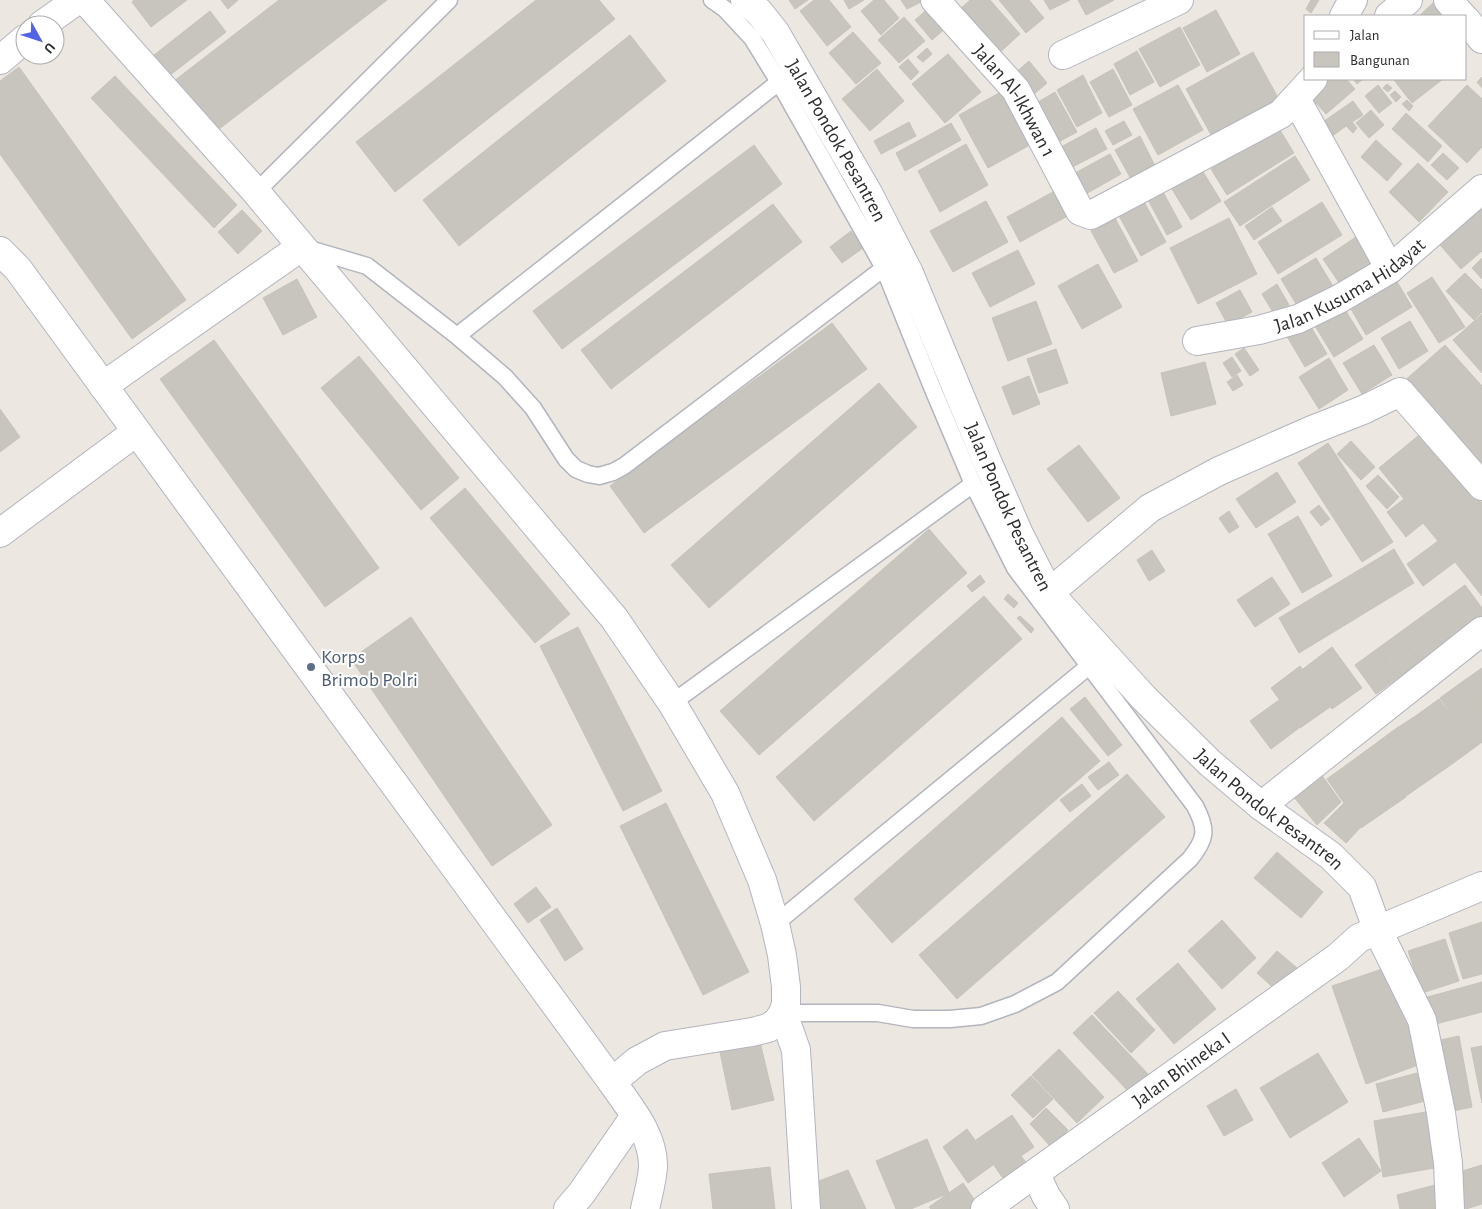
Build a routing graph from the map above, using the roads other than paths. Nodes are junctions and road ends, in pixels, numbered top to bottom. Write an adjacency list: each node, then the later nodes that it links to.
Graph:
1 (77, 0): 11 (street)
2 (85, 0): 23 (street)
3 (449, 0): 23 (lane)
4 (712, 0): 20 (lane)
5 (745, 0): 35 (street, Jalan Pondok Pesantren)
6 (935, 0): 21 (street, Jalan Al-Ikhwan 1)
7 (1179, 0): 18 (street)
8 (1353, 0): 12 (street)
9 (1408, 0): 13 (street)
10 (1448, 0): 14 (street)
11 (56, 15)
12 (1345, 15)
13 (1389, 15)
14 (1461, 15)
15 (1467, 21): 16 (street)
16 (1482, 39)
17 (15, 47): 19 (street)
18 (1063, 55)
19 (0, 60)
20 (779, 82): 26 (lane); 28 (lane)
21 (1307, 85): 27 (street)
22 (1482, 189): 27 (street, Jalan Kusuma Hidayat)
23 (256, 192): 24 (street)
24 (301, 247): 28 (lane); 30 (street); 38 (street)
25 (0, 251): 30 (street)
26 (884, 268): 28 (lane); 32 (lane)
27 (1390, 269): 29 (street, Jalan Kusuma Hidayat)
28 (457, 336)
29 (1196, 341)
30 (103, 386): 31 (street)
31 (136, 432): 34 (street); 44 (street)
32 (973, 484): 37 (lane); 38 (lane)
33 (1482, 486): 35 (street)
34 (0, 533)
35 (1049, 593): 39 (street, Jalan Pondok Pesantren)
36 (1482, 631): 39 (street)
37 (1089, 666): 41 (lane); 43 (lane)
38 (672, 703): 41 (street)
39 (1261, 806): 42 (street, Jalan Pondok Pesantren)
40 (1482, 886): 42 (street, Jalan Bhineka I)
41 (775, 924): 43 (street)
42 (1378, 930): 46 (street, Jalan Bhineka I); 52 (street, Jalan Pondok Pesantren)
43 (783, 1013): 44 (street); 49 (street)
44 (612, 1082): 45 (street)
45 (635, 1116): 47 (street); 48 (street)
46 (1036, 1174): 50 (street, Jalan Bhineka I); 51 (street)
47 (568, 1209)
48 (645, 1209)
49 (806, 1209)
50 (985, 1209)
51 (1055, 1209)
52 (1450, 1209)

